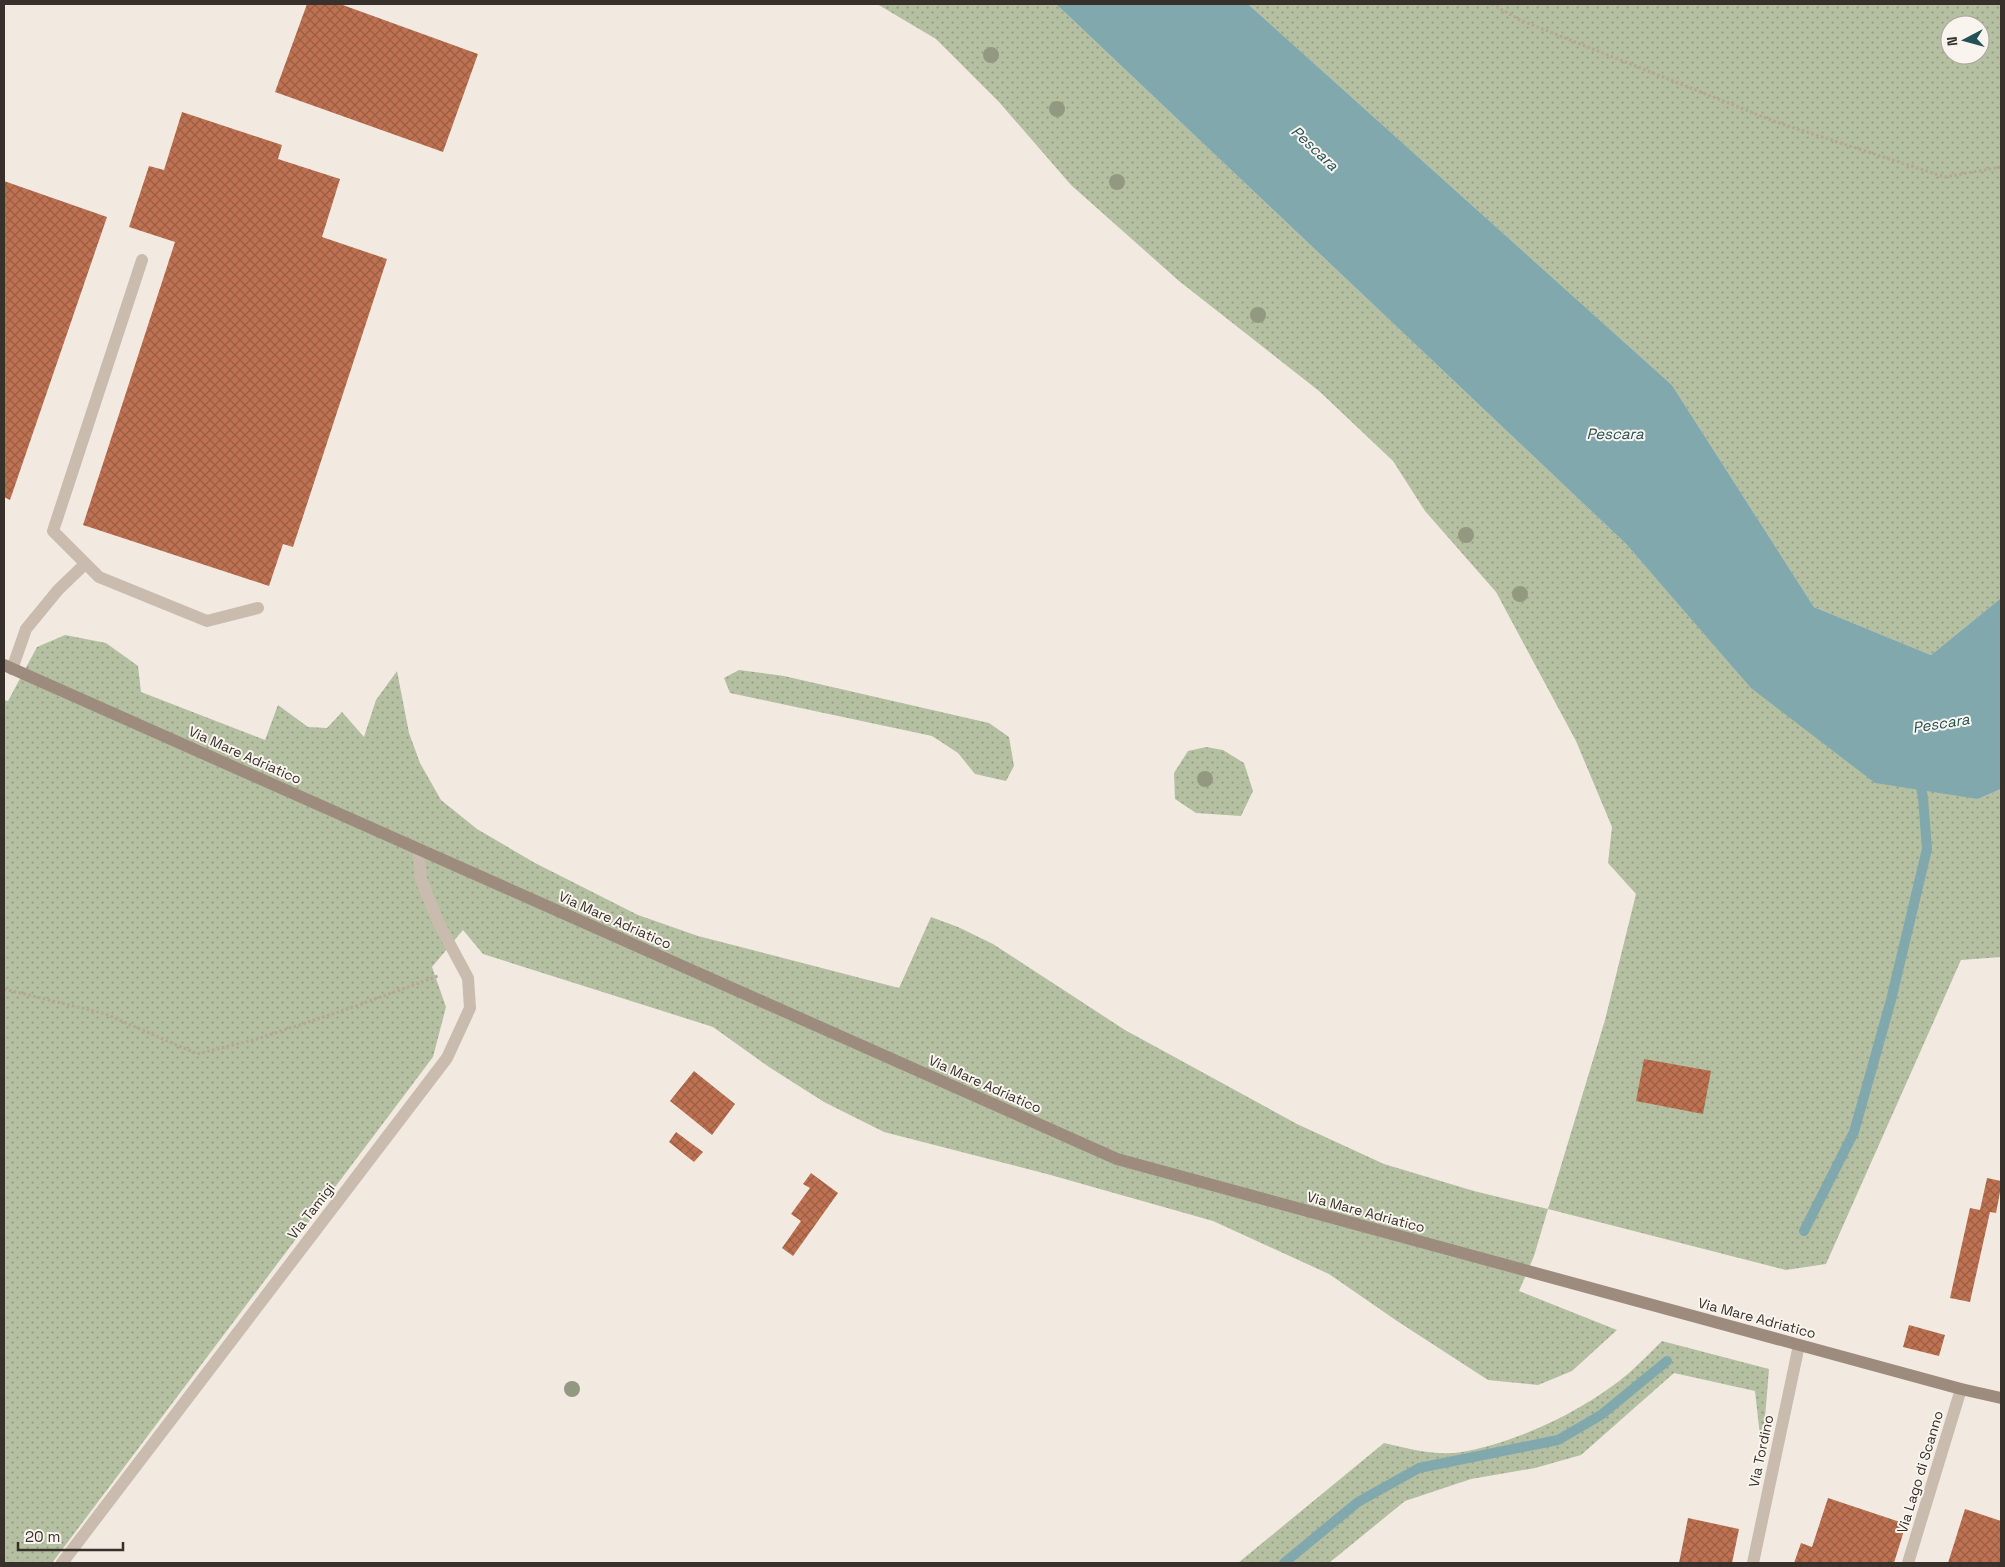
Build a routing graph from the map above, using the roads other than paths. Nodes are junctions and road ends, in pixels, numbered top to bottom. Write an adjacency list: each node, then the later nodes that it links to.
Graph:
1 (142, 260): 2 (street)
2 (85, 564): 3 (street); 4 (street)
3 (258, 608)
4 (8, 667): 5 (main road, Via Mare Adriatico)
5 (418, 848): 6 (main road, Via Mare Adriatico); 9 (street, Via Tamigi)
6 (1799, 1345): 7 (main road, Via Mare Adriatico); 10 (street, Via Tordino)
7 (1961, 1389): 8 (main road, Via Mare Adriatico); 11 (street, Via Lago di Scanno)
8 (2001, 1398)
9 (62, 1563)
10 (1753, 1563)
11 (1908, 1563)

